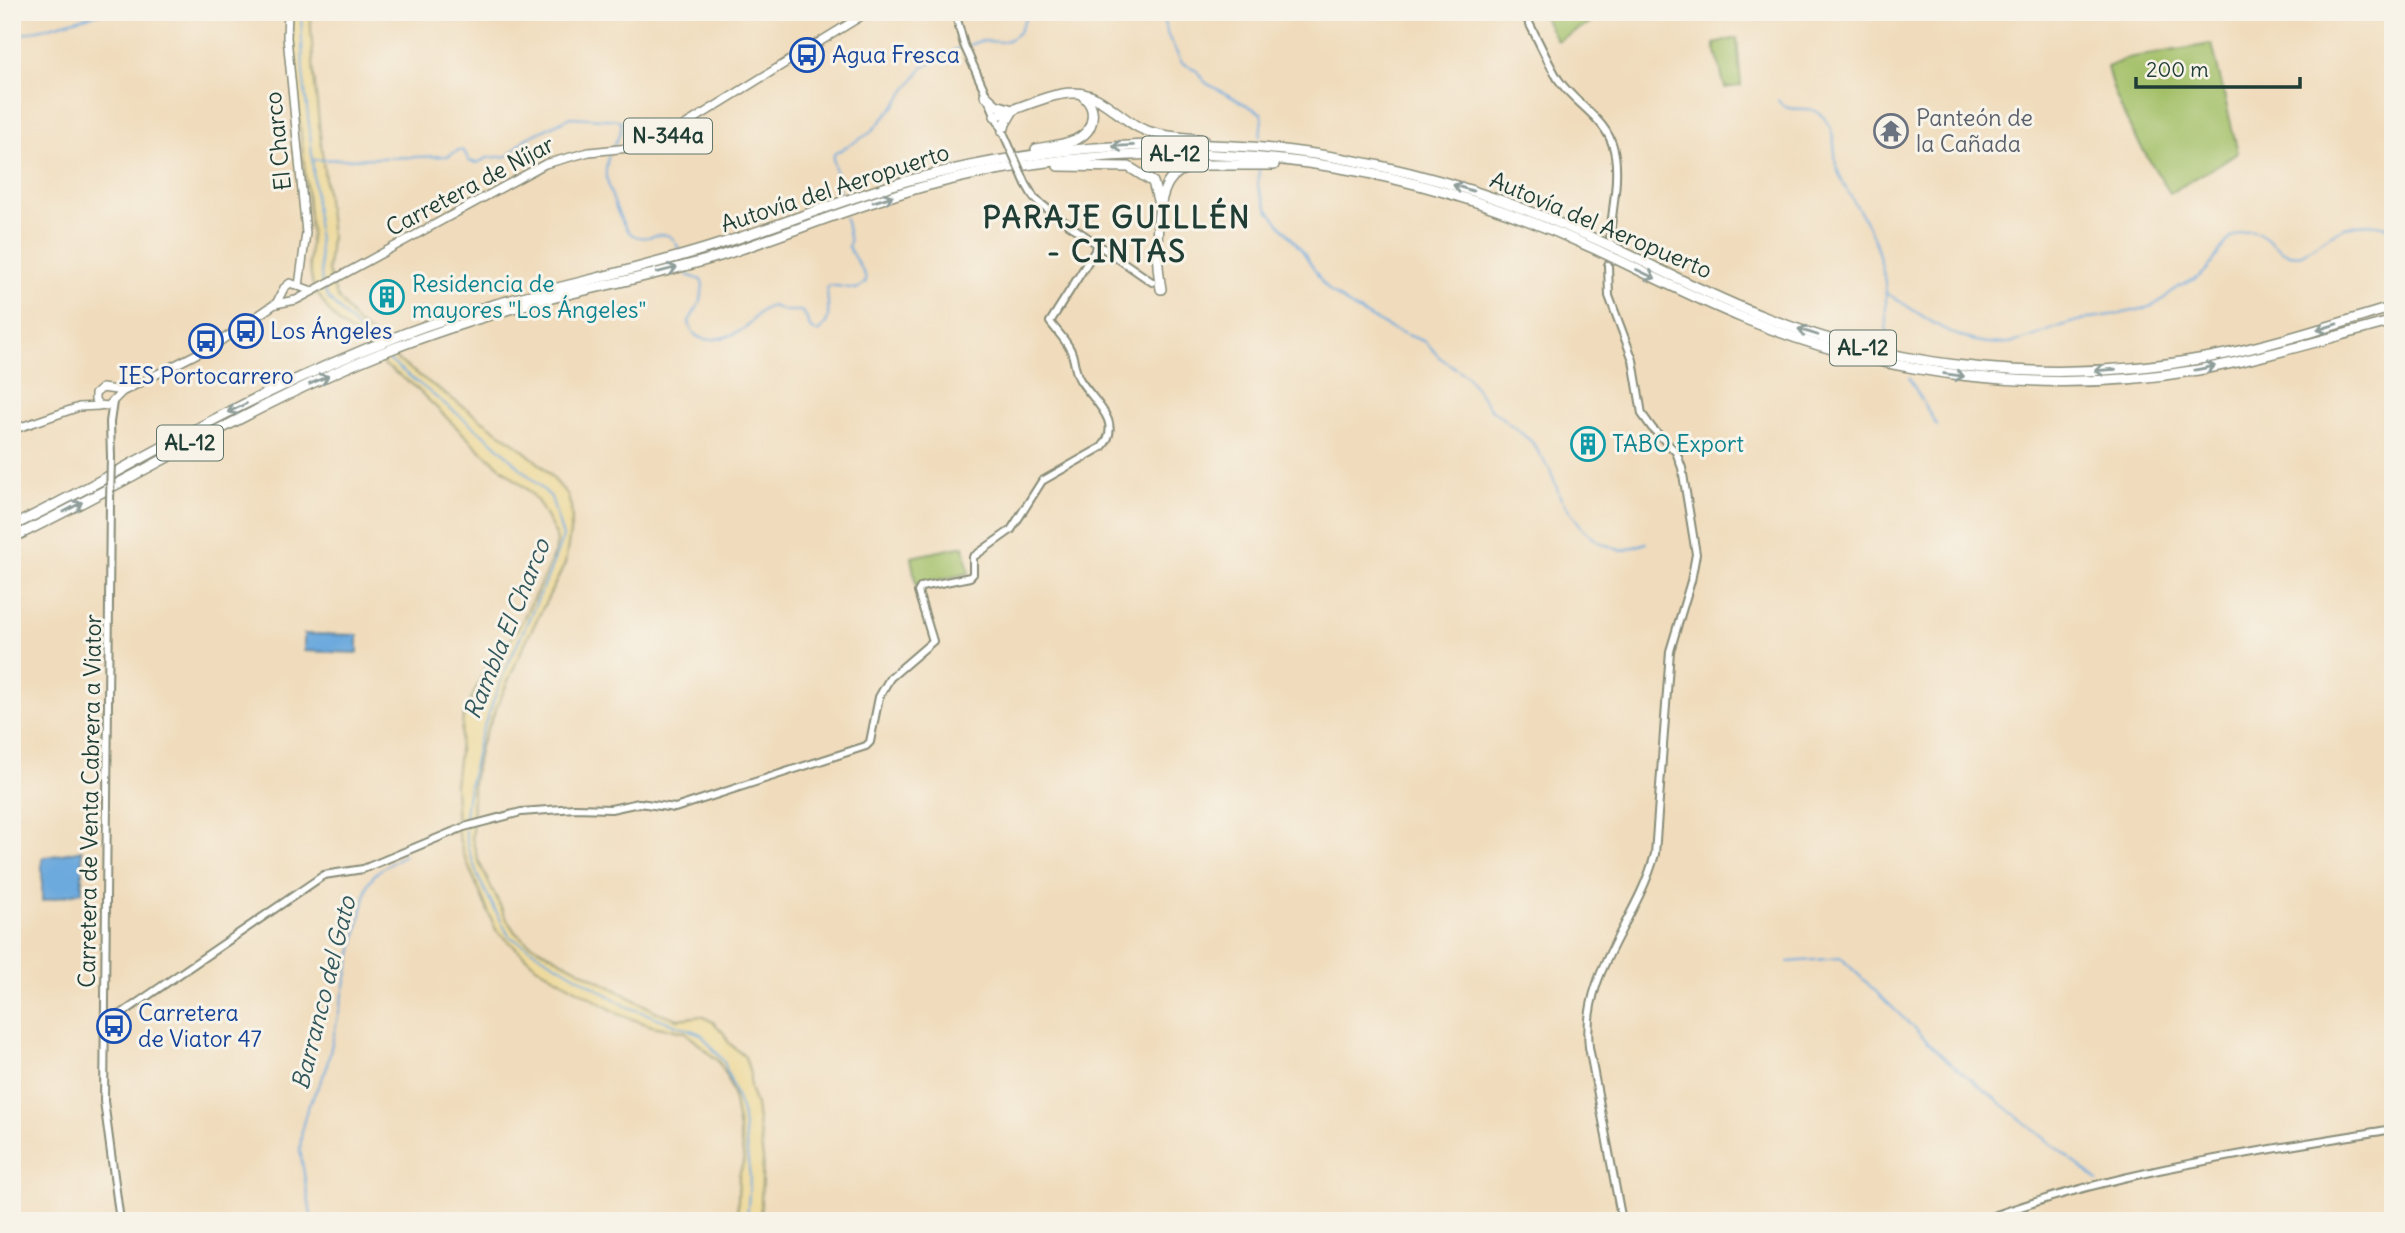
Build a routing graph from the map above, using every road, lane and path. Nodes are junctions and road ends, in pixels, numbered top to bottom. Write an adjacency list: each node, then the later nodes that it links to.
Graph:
1 (288, 12): 17 (main road, El Charco)
2 (868, 12): 24 (main road, Carretera de Níjar / N-344a)
3 (955, 12): 6 (street)
4 (1523, 12): 15 (street)
5 (1080, 93): 7 (highway); 10 (highway); 11 (highway)
6 (985, 95): 7 (highway); 8 (street)
7 (1013, 110): 8 (highway); 9 (highway)
8 (995, 116): 9 (street)
9 (1003, 132): 16 (street, bridge)
10 (1289, 151): 11 (highway, Autovía del Aeropuerto / AL-12, one-way to 11); 29 (highway, Autovía del Aeropuerto / AL-12, one-way to 10)
11 (986, 162): 31 (highway, Autovía del Aeropuerto / AL-12)
12 (1004, 169): 13 (highway, Autovía del Aeropuerto / AL-12); 14 (highway); 31 (highway, Autovía del Aeropuerto / AL-12, one-way to 12)
13 (1345, 169): 14 (highway); 30 (highway, Autovía del Aeropuerto / AL-12, one-way to 30)
14 (1160, 209): 19 (highway)
15 (1610, 236)
16 (1098, 246): 20 (street); 42 (street)
17 (301, 265): 21 (main road, Carretera de Níjar); 22 (main road, El Charco)
18 (1608, 265): 45 (street)
19 (1158, 269): 20 (highway); 23 (highway)
20 (1152, 282)
21 (290, 283): 22 (main road); 25 (main road, Carretera de Níjar / N-344a)
22 (299, 286): 24 (main road); 26 (main road)
23 (1161, 289)
24 (313, 291): 26 (main road, Carretera de Níjar / N-344a)
25 (283, 292): 27 (main road); 28 (main road, Carretera de Níjar / N-344a)
26 (299, 298): 27 (main road, Carretera de Níjar / N-344a)
27 (288, 300): 28 (main road, Carretera de Níjar / N-344a)
28 (275, 304): 32 (main road, Carretera de Níjar / N-344a)
29 (2393, 307)
30 (2393, 321)
31 (387, 346): 40 (highway, Autovía del Aeropuerto / AL-12, one-way to 40); 41 (highway, Autovía del Aeropuerto / AL-12, one-way to 31)
32 (130, 387): 33 (main road, Carretera de Níjar / N-344a); 35 (main road, Carretera de Níjar / N-344a)
33 (110, 389): 34 (main road, Carretera de Níjar / N-344a); 35 (main road)
34 (95, 394): 36 (main road); 37 (main road, Carretera de Níjar / N-344a)
35 (114, 401): 36 (main road, Carretera de Níjar / N-344a); 38 (street, Carretera de Venta Cabrera a Viator)
36 (101, 406): 37 (main road, Carretera de Níjar / N-344a); 38 (street, Carretera de Venta Cabrera a Viator)
37 (79, 407): 39 (main road, Carretera de Níjar / N-344a)
38 (110, 422): 42 (street, Carretera de Venta Cabrera a Viator, bridge)
39 (12, 430)
40 (12, 526)
41 (12, 538)
42 (105, 1016): 44 (street, Carretera de Venta Cabrera a Viator)
43 (2393, 1129): 46 (street)
44 (120, 1221)
45 (1622, 1221)
46 (1980, 1221)

